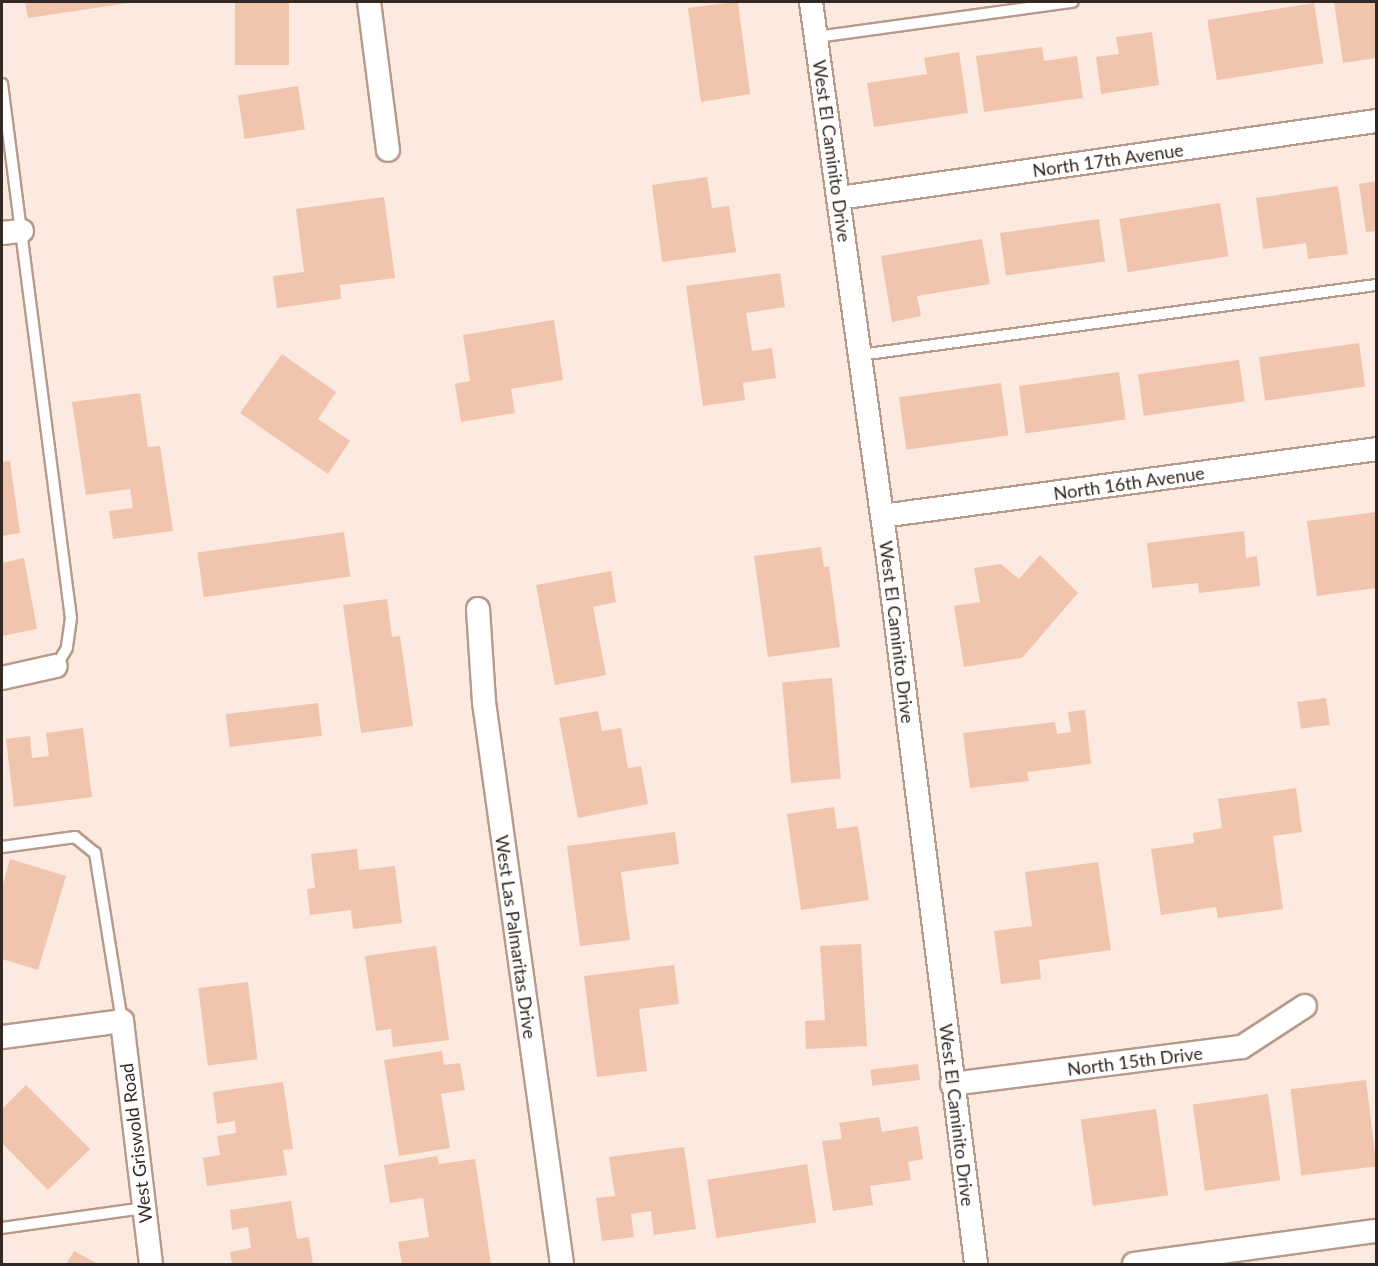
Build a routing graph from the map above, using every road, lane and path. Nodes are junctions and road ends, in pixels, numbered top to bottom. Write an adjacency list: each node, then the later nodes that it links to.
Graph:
1 (369, 2): 7 (street)
2 (811, 2): 4 (street, West El Caminito Drive)
3 (1073, 2): 4 (lane)
4 (816, 37): 8 (street, West El Caminito Drive)
5 (2, 84): 9 (lane)
6 (1377, 121): 8 (street, North 17th Avenue)
7 (388, 150)
8 (839, 198): 11 (street, West El Caminito Drive)
9 (12, 232): 15 (lane)
10 (1377, 285): 11 (lane)
11 (860, 355): 13 (street, West El Caminito Drive)
12 (1377, 449): 13 (street, North 16th Avenue)
13 (882, 516): 21 (street, West El Caminito Drive)
14 (478, 609): 26 (street, West Las Palmaritas Drive)
15 (56, 666): 16 (street)
16 (2, 678)
17 (2, 847): 19 (lane)
18 (1305, 1006): 21 (street, North 15th Drive)
19 (122, 1021): 20 (street); 22 (street, West Griswold Road)
20 (2, 1037)
21 (952, 1084): 27 (street, West El Caminito Drive)
22 (144, 1208): 23 (lane); 25 (street, West Griswold Road)
23 (2, 1228)
24 (1377, 1231): 28 (street)
25 (151, 1264)
26 (562, 1264)
27 (970, 1264)
28 (1134, 1264)

